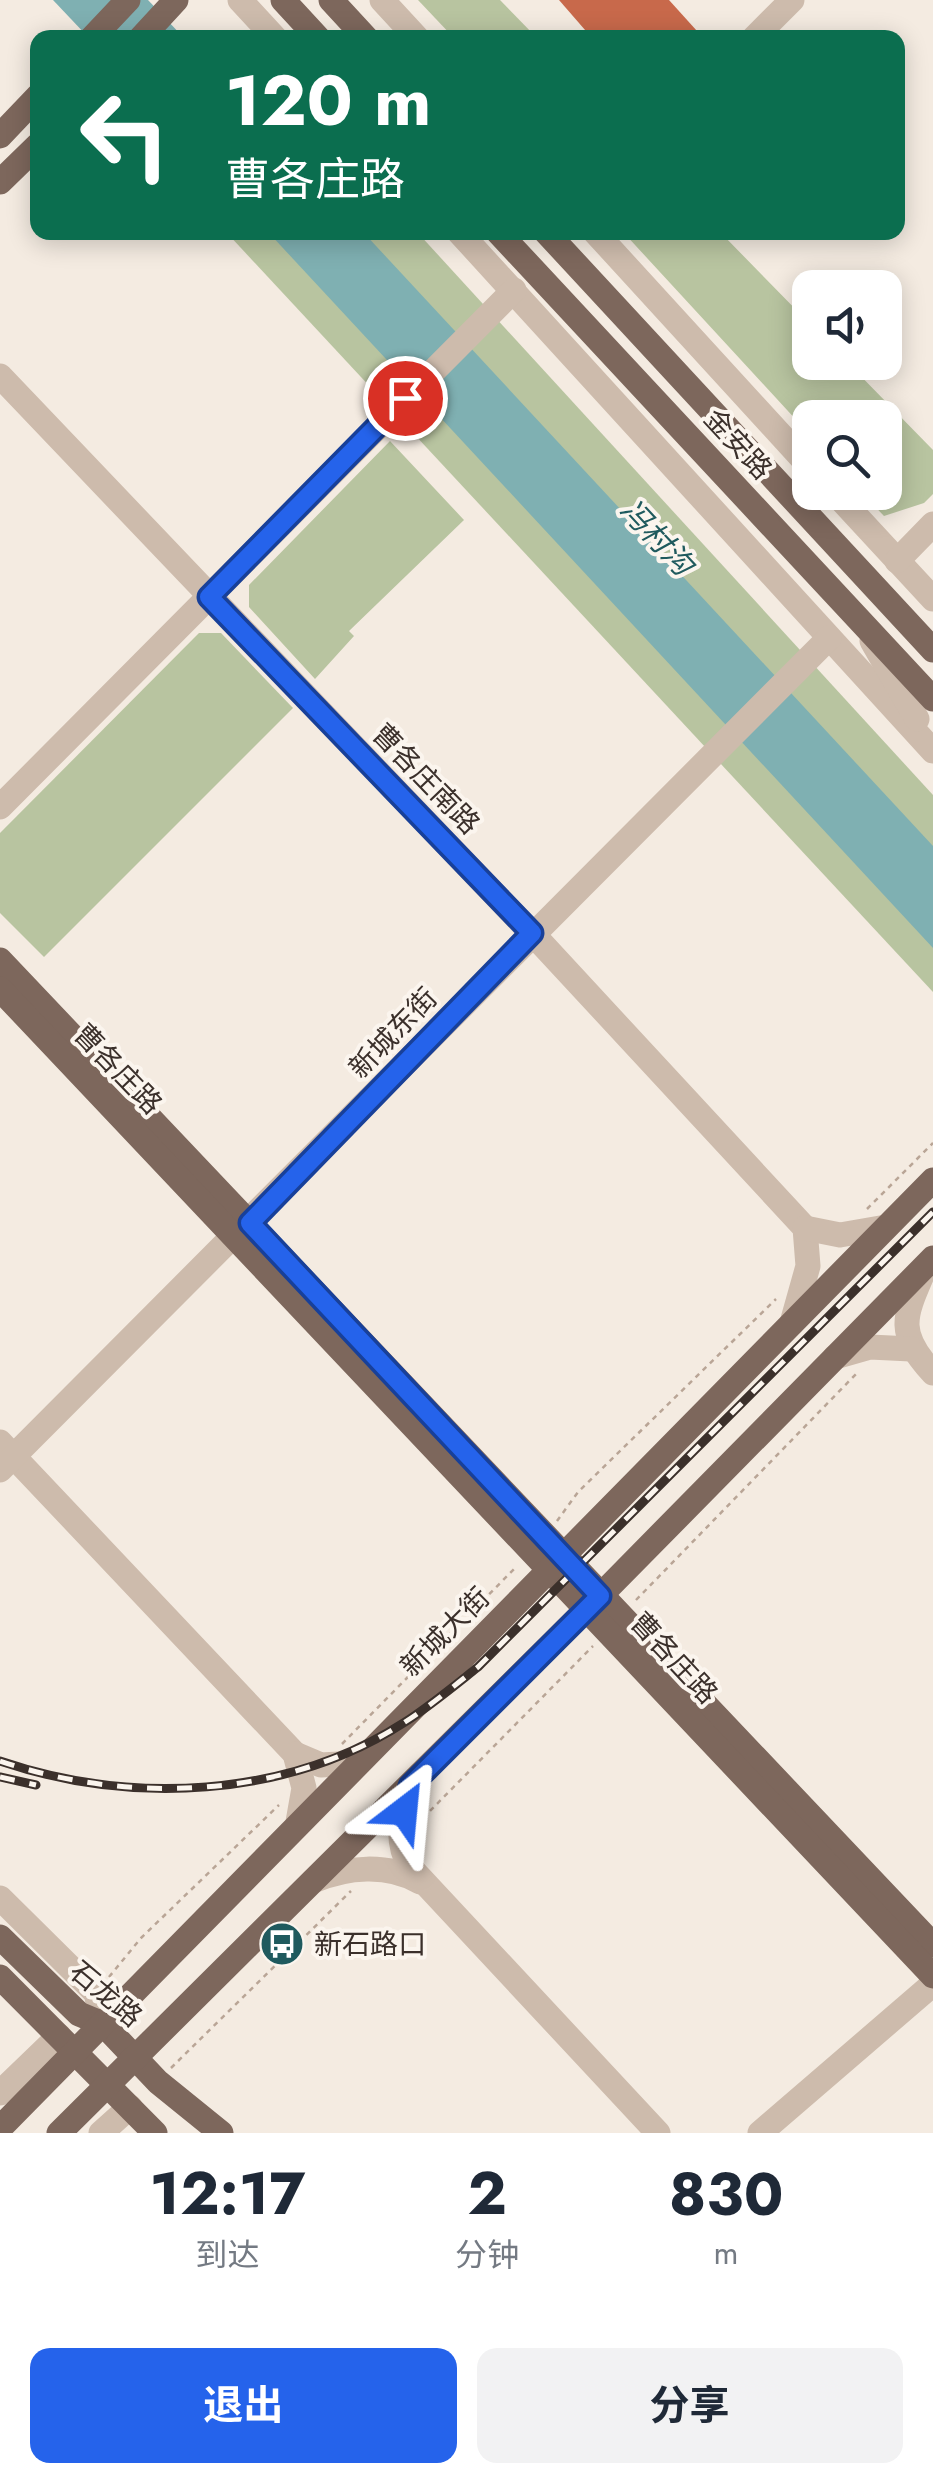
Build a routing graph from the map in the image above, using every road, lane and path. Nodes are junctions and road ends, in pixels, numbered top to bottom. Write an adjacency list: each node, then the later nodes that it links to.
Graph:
1 (128, 0): 8 (main road)
2 (176, 0): 9 (main road)
3 (240, 0): 10 (street)
4 (283, 0): 11 (main road)
5 (331, 0): 12 (main road)
6 (382, 0): 13 (street)
7 (792, 0): 14 (street)
8 (100, 30)
9 (148, 30)
10 (267, 30)
11 (311, 30)
12 (359, 30)
13 (410, 30)
14 (762, 30)
15 (30, 104): 16 (main road)
16 (0, 136)
17 (30, 153): 18 (main road)
18 (0, 182)
19 (467, 240): 23 (street)
20 (506, 240): 31 (main road, 金安路)
21 (554, 240): 33 (main road, 金安路)
22 (603, 240): 25 (street)
23 (514, 290): 29 (street); 32 (street)
24 (0, 376): 29 (street, 曹各庄南路)
25 (792, 446)
26 (850, 510): 28 (street)
27 (933, 524): 28 (street)
28 (896, 561): 30 (street)
29 (209, 597): 36 (street); 37 (street, 曹各庄南路)
30 (933, 599)
31 (854, 611): 34 (main road, 金安路); 35 (street)
32 (829, 638): 35 (street); 37 (street, 新城东街)
33 (933, 650)
34 (933, 698)
35 (933, 749)
36 (0, 807)
37 (532, 933): 43 (street, 曹各庄南路); 44 (street, 新城东街)
38 (0, 960): 44 (main road, 曹各庄路)
39 (0, 989): 44 (main road, 曹各庄路)
40 (933, 1143): 42 (path)
41 (933, 1180): 42 (main road, 新城大街)
42 (876, 1218): 43 (street); 47 (main road, 新城大街)
43 (804, 1228): 47 (street)
44 (243, 1230): 52 (street, 新城东街); 53 (main road, 曹各庄路)
45 (930, 1261): 48 (street); 49 (main road)
46 (781, 1293): 53 (path, 新城大街)
47 (792, 1322): 53 (main road, 新城大街)
48 (911, 1349): 49 (street); 50 (street)
49 (835, 1358): 54 (main road)
50 (933, 1373)
51 (856, 1374): 55 (path)
52 (4, 1456): 57 (street)
53 (547, 1554): 54 (main road, 曹各庄路); 56 (main road, 新城大街); 57 (path, 新城大街)
54 (594, 1603): 55 (main road, 曹各庄路); 58 (main road)
55 (614, 1624): 60 (path); 66 (main road, 曹各庄路); 67 (main road, 曹各庄路)
56 (356, 1763): 57 (street); 59 (main road, 新城大街)
57 (312, 1773): 59 (street); 70 (path, 新城大街)
58 (410, 1786): 60 (street); 62 (main road)
59 (298, 1822): 71 (main road, 新城大街)
60 (400, 1842): 63 (street)
61 (373, 1869): 62 (street); 63 (street); 74 (path)
62 (313, 1881): 73 (main road)
63 (420, 1882): 83 (street)
64 (0, 1898): 70 (street)
65 (0, 1937): 71 (main road, 石龙路)
66 (933, 1945)
67 (933, 1976)
68 (0, 1977): 72 (main road)
69 (933, 1984): 84 (street)
70 (96, 1993): 71 (street)
71 (102, 2024): 72 (main road, 新城大街); 73 (main road, 石龙路)
72 (67, 2044): 75 (main road); 76 (street); 78 (main road, 新城大街)
73 (135, 2059): 74 (main road, 石龙路); 75 (main road)
74 (158, 2082): 82 (main road, 石龙路)
75 (108, 2085): 77 (main road); 79 (main road)
76 (0, 2093)
77 (130, 2107): 80 (street); 81 (main road)
78 (0, 2128)
79 (59, 2133)
80 (100, 2133)
81 (155, 2133)
82 (221, 2133)
83 (658, 2133)
84 (760, 2133)

